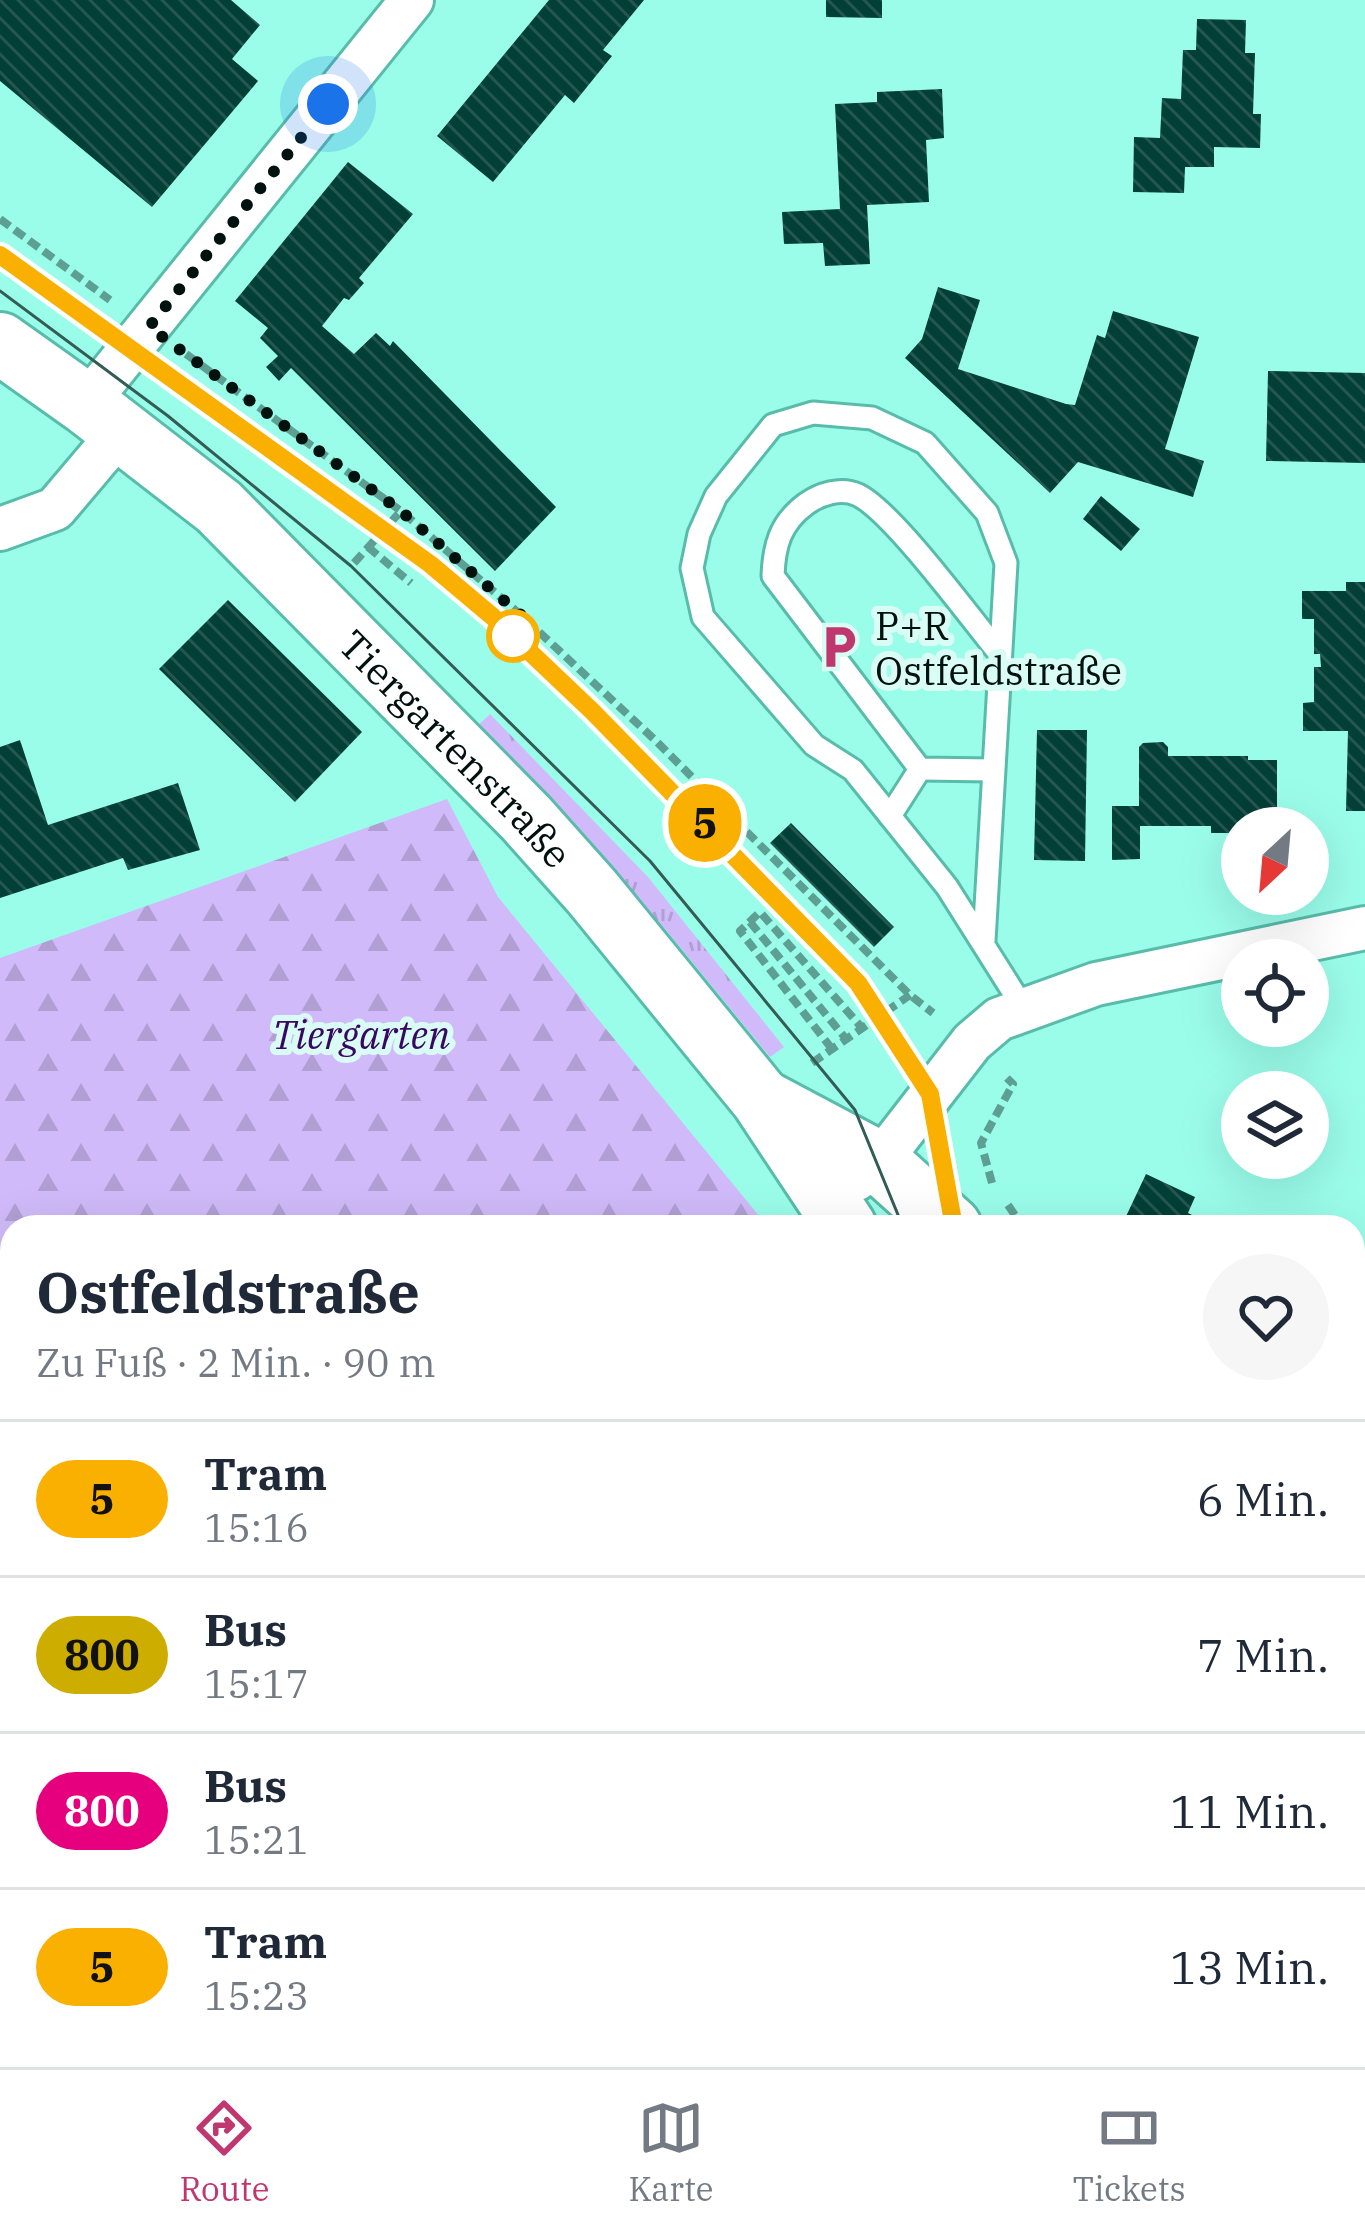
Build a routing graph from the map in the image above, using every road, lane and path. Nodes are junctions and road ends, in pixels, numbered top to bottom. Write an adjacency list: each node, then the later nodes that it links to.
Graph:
1 (412, 0): 3 (street)
2 (0, 219): 3 (path)
3 (149, 327): 5 (street); 16 (path)
4 (0, 343): 5 (main road, Tiergartenstraße)
5 (104, 417): 6 (street); 22 (main road, Tiergartenstraße)
6 (0, 529)
7 (368, 547): 8 (path)
8 (411, 583)
9 (1000, 654): 10 (lane); 11 (lane); 12 (lane)
10 (920, 769): 11 (lane); 12 (lane)
11 (993, 770): 15 (lane)
12 (890, 816): 15 (lane)
13 (750, 922): 18 (path); 19 (path); 20 (path)
14 (1365, 928): 17 (street)
15 (984, 941): 17 (lane)
16 (910, 995)
17 (1024, 1009): 23 (street)
18 (862, 1028)
19 (846, 1039)
20 (832, 1049)
21 (1013, 1084): 26 (path)
22 (761, 1099): 23 (main road, Tiergartenstraße); 24 (main road, Tiergartenstraße)
23 (879, 1162): 24 (street); 25 (main road, Tiergartenstraße)
24 (837, 1214)
25 (938, 1215)
26 (1015, 1215)

